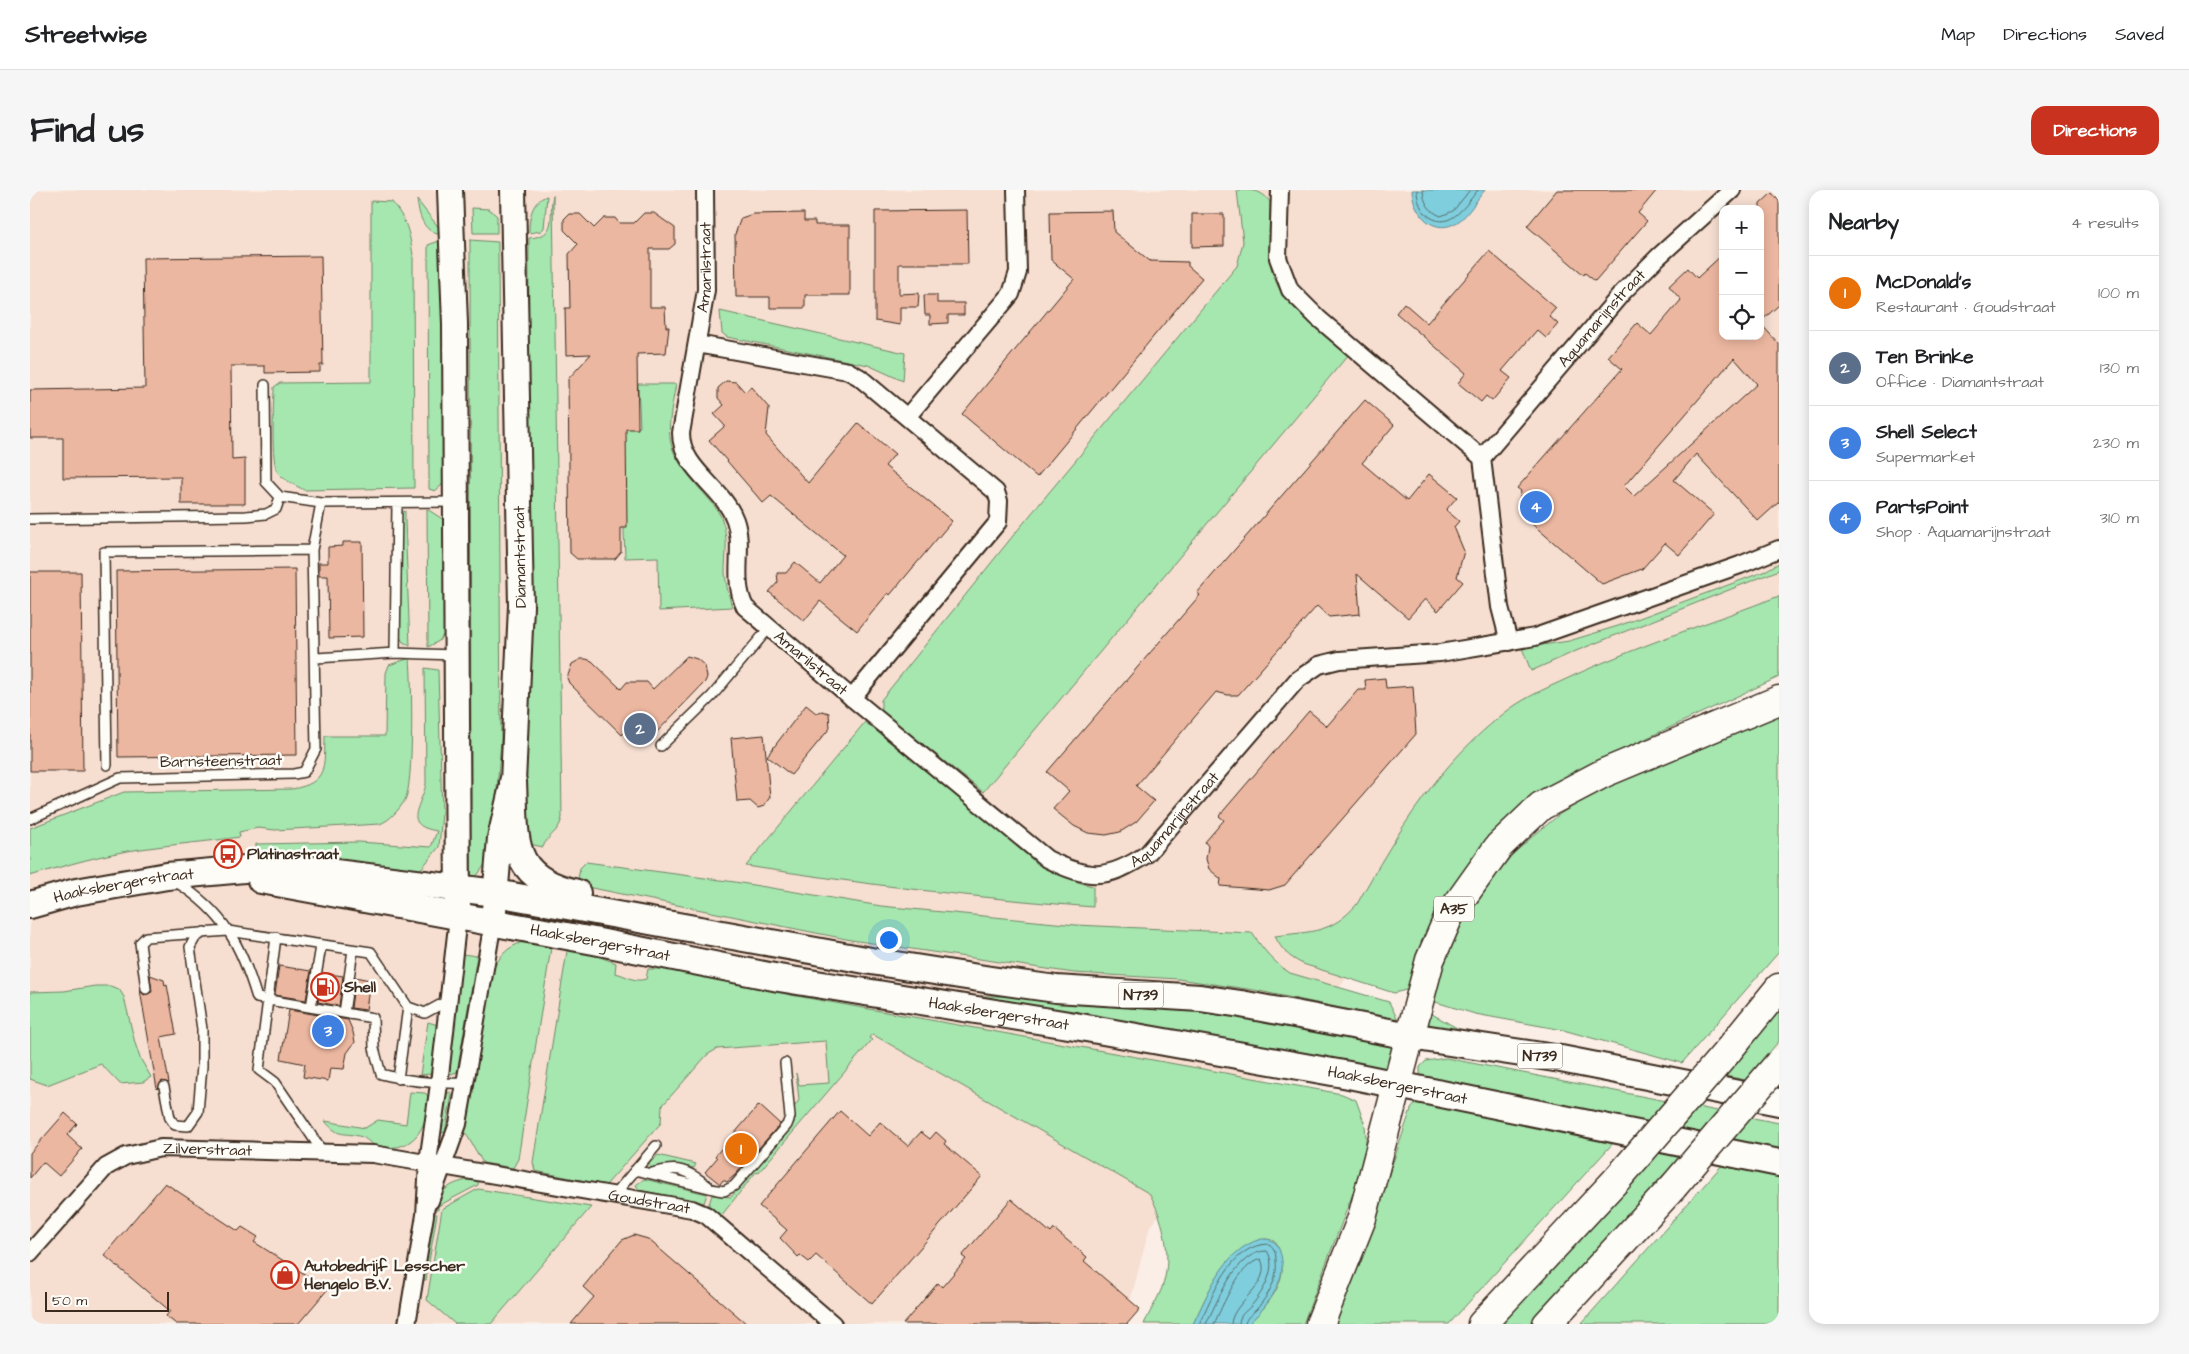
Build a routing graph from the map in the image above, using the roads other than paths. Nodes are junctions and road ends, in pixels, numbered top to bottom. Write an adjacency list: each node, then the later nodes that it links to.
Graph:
1 (450, 190): 12 (main road)
2 (513, 190): 27 (main road, Diamantstraat)
3 (705, 190): 7 (street, Amarilstraat)
4 (1016, 190): 9 (street)
5 (1280, 190): 10 (street)
6 (1732, 190): 10 (street, Aquamarijnstraat)
7 (697, 344): 9 (street, Amarilstraat); 18 (street, Amarilstraat)
8 (265, 385): 11 (lane)
9 (907, 417): 23 (street, Amarilstraat)
10 (1482, 458): 19 (street)
11 (280, 497): 13 (lane); 15 (lane)
12 (456, 502): 14 (lane); 21 (main road)
13 (321, 503): 14 (lane); 17 (lane)
14 (397, 503): 20 (lane)
15 (30, 519)
16 (1779, 548): 19 (street, Aquamarijnstraat)
17 (312, 550): 22 (lane); 26 (lane)
18 (769, 628): 23 (street, Amarilstraat); 25 (lane)
19 (1509, 642): 23 (street, Aquamarijnstraat)
20 (395, 653): 21 (lane); 22 (lane)
21 (457, 655): 31 (main road)
22 (316, 658): 28 (lane, Barnsteenstraat)
23 (852, 698)
24 (1779, 700): 49 (highway, A35)
25 (661, 746)
26 (107, 765)
27 (513, 782): 32 (main road, Diamantstraat); 39 (main road)
28 (30, 819)
29 (218, 872): 30 (main road, Haaksbergerstraat); 31 (main road, Haaksbergerstraat); 34 (main road, Haaksbergerstraat)
30 (167, 876): 33 (main road, Haaksbergerstraat); 36 (lane)
31 (459, 889): 32 (main road, Haaksbergerstraat); 34 (main road)
32 (496, 893): 35 (main road, Diamantstraat); 39 (main road, Haaksbergerstraat)
33 (30, 905)
34 (458, 917): 35 (main road, Haaksbergerstraat); 45 (street)
35 (493, 922): 53 (street); 55 (main road, Haaksbergerstraat)
36 (228, 931): 37 (lane); 38 (lane); 44 (lane)
37 (204, 932): 43 (lane); 56 (lane)
38 (276, 937): 40 (lane); 44 (lane)
39 (753, 940): 49 (main road, Haaksbergerstraat / N739)
40 (321, 946): 41 (lane); 47 (lane)
41 (352, 950): 46 (lane); 48 (lane)
42 (1779, 988): 70 (highway, bridge)
43 (146, 989)
44 (267, 1000): 47 (lane); 59 (lane)
45 (449, 1000): 46 (lane); 54 (street)
46 (408, 1007): 52 (lane)
47 (311, 1008): 48 (lane)
48 (344, 1013): 52 (lane)
49 (1410, 1036): 55 (highway, A35); 57 (main road, Haaksbergerstraat / N739)
50 (785, 1063): 63 (lane)
51 (1779, 1063): 71 (highway, bridge)
52 (398, 1079): 54 (lane)
53 (466, 1083): 54 (lane); 62 (street)
54 (439, 1084): 60 (street)
55 (1397, 1085): 61 (main road, Haaksbergerstraat); 69 (highway, A35)
56 (164, 1087)
57 (1779, 1102)
58 (656, 1146): 63 (lane)
59 (322, 1151): 60 (street, Zilverstraat); 66 (street, Zilverstraat)
60 (428, 1162): 62 (street, Goudstraat); 65 (street)
61 (1779, 1163)
62 (444, 1165): 64 (street, Goudstraat); 65 (street)
63 (634, 1170): 64 (lane)
64 (614, 1195): 68 (street, Goudstraat)
65 (425, 1215): 67 (street)
66 (30, 1253)
67 (407, 1324)
68 (833, 1324)
69 (1320, 1324)
70 (1482, 1324)
71 (1546, 1324)

